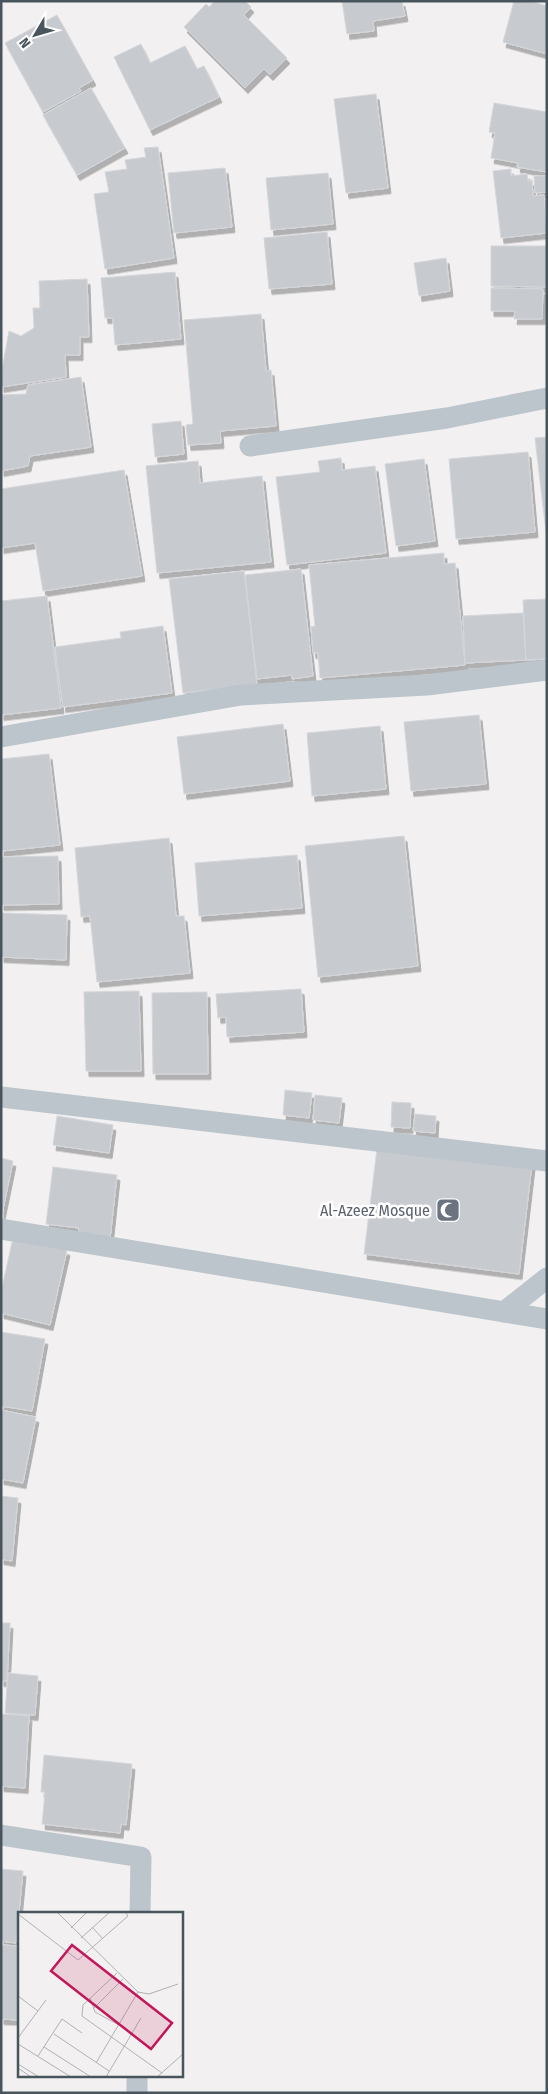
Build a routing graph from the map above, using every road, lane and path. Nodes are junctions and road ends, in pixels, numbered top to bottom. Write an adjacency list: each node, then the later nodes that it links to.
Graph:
1 (547, 398): 2 (lane)
2 (250, 446)
3 (547, 670): 4 (lane)
4 (1, 737)
5 (1, 1098): 6 (lane)
6 (547, 1161)
7 (1, 1229): 9 (lane)
8 (547, 1278): 9 (lane)
9 (504, 1312): 10 (lane)
10 (547, 1319)
11 (1, 1835): 12 (lane)
12 (140, 1912)
13 (137, 2076): 14 (lane)
14 (137, 2093)

